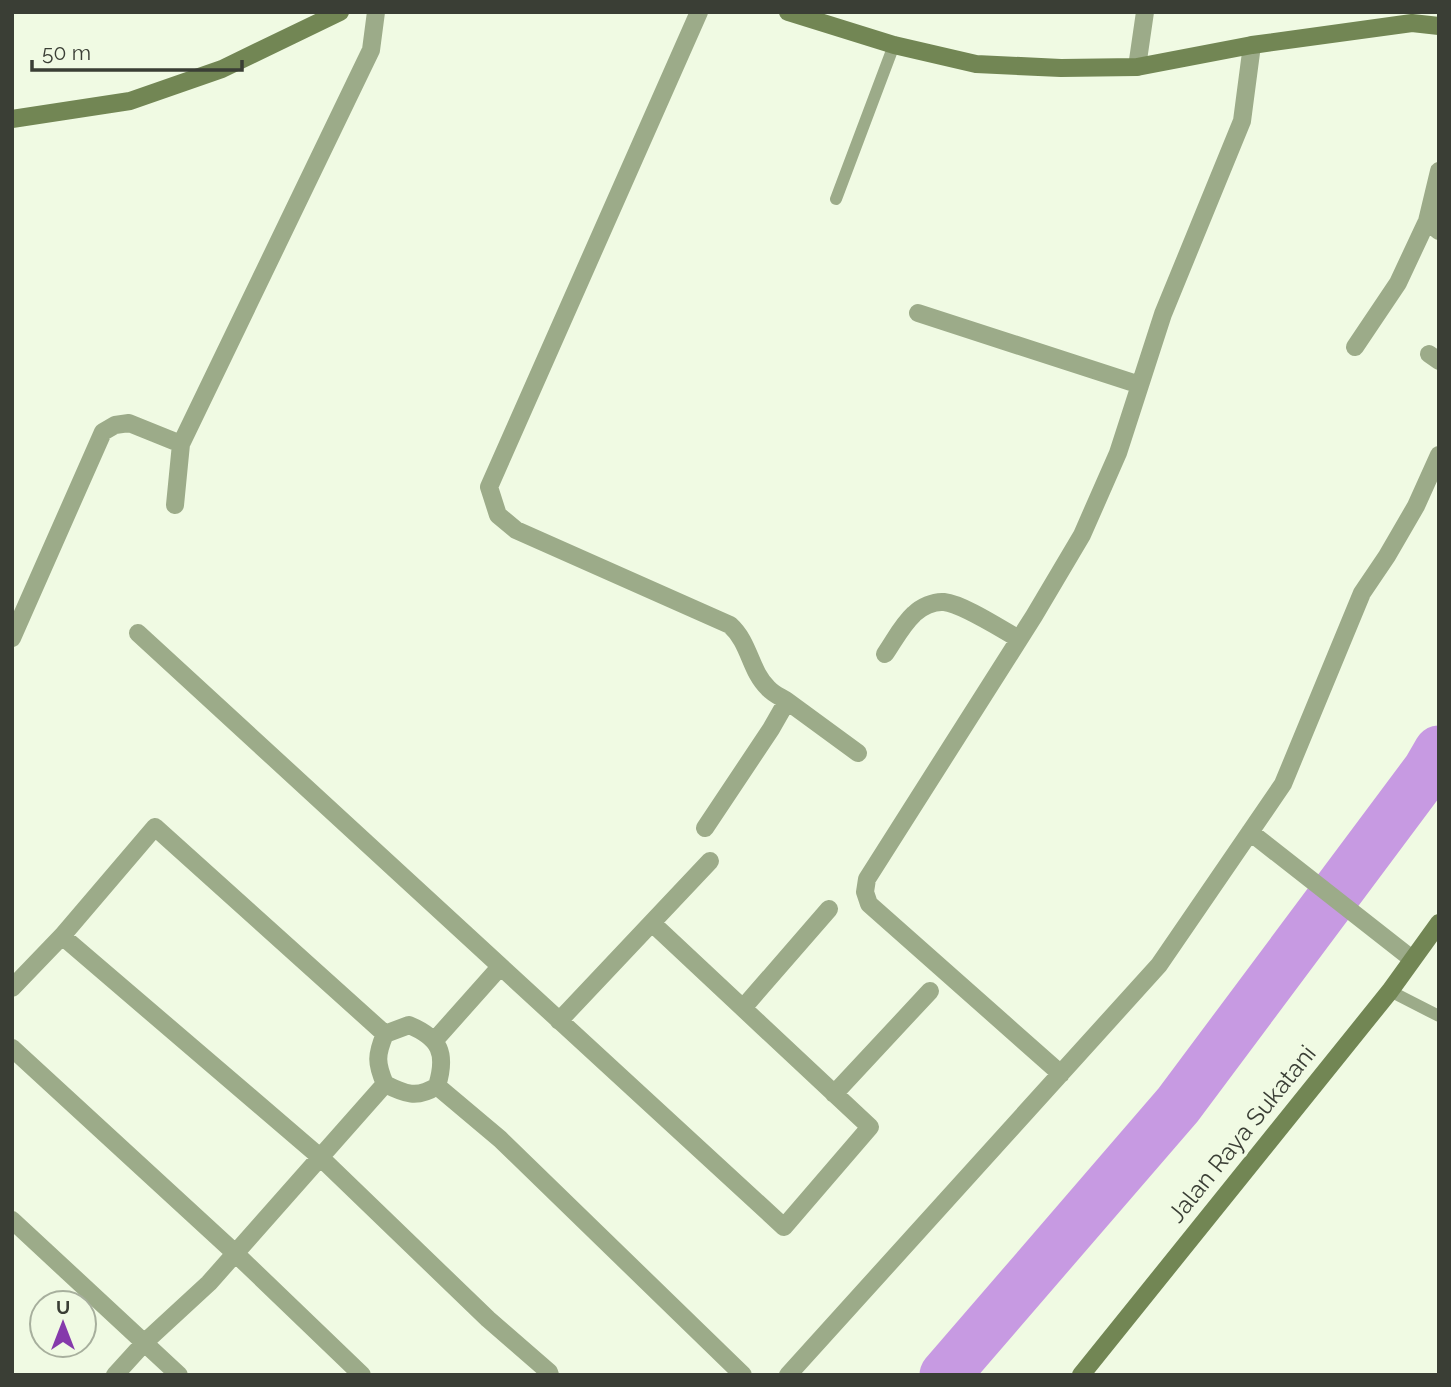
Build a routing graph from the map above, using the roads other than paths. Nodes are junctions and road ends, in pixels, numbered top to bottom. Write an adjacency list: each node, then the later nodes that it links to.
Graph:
1 (341, 12): 10 (main road)
2 (376, 12): 17 (street)
3 (699, 12): 24 (street)
4 (788, 12): 7 (main road)
5 (1145, 12): 9 (street)
6 (1439, 26): 8 (main road)
7 (894, 45): 9 (main road); 12 (lane)
8 (1252, 46): 9 (main road); 16 (street)
9 (1137, 67)
10 (12, 119)
11 (1439, 171): 13 (street)
12 (836, 199)
13 (1433, 226): 15 (street)
14 (918, 313): 16 (street)
15 (1355, 347)
16 (1140, 385): 22 (street)
17 (181, 444): 19 (street); 21 (street)
18 (1439, 455): 27 (street)
19 (175, 505)
20 (138, 633): 34 (street)
21 (12, 638)
22 (1019, 639): 23 (street); 44 (street)
23 (885, 654)
24 (787, 701): 25 (street); 26 (street)
25 (858, 752)
26 (705, 828)
27 (1250, 832): 33 (street); 44 (street)
28 (710, 861): 30 (street)
29 (828, 909): 38 (street)
30 (652, 923): 38 (street); 40 (street)
31 (1439, 923): 33 (main road, Jalan Raya Sukatani)
32 (62, 936): 35 (street); 41 (street); 48 (street)
33 (1412, 959): 37 (main road, Jalan Raya Sukatani)
34 (500, 967): 40 (street); 42 (street)
35 (12, 988)
36 (930, 991): 47 (street)
37 (1390, 991): 39 (lane); 58 (main road, Jalan Raya Sukatani)
38 (743, 1008): 47 (street)
39 (1439, 1016)
40 (559, 1021): 47 (street)
41 (386, 1034): 42 (street); 45 (street)
42 (435, 1040): 46 (street)
43 (12, 1048): 50 (street)
44 (1060, 1074): 57 (street)
45 (384, 1084): 46 (street); 48 (street)
46 (437, 1086): 56 (street)
47 (834, 1094)
48 (320, 1157): 50 (street); 55 (street)
49 (12, 1220): 51 (street)
50 (234, 1252): 51 (street); 54 (street)
51 (145, 1342): 52 (street); 53 (street)
52 (115, 1375)
53 (179, 1375)
54 (362, 1375)
55 (550, 1375)
56 (743, 1375)
57 (788, 1375)
58 (1081, 1375)

